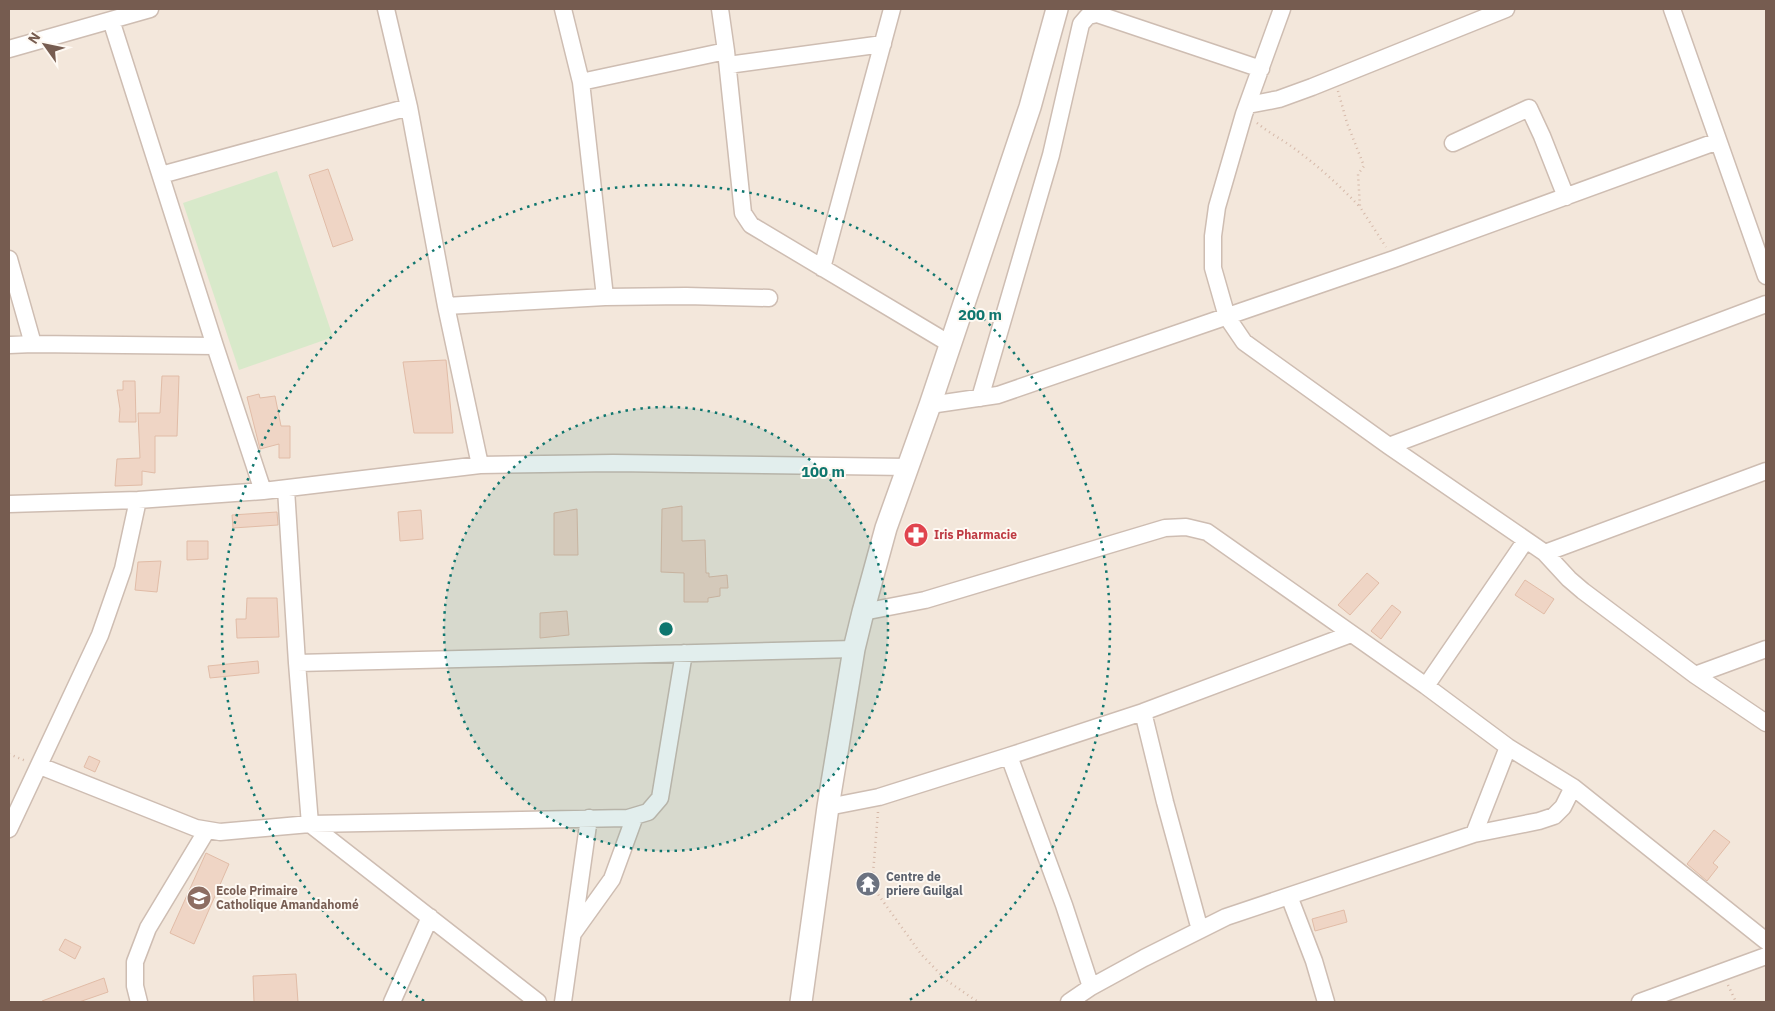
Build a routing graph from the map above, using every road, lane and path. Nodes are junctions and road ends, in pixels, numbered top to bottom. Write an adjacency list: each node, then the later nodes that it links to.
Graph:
1 (150, 9): 10 (street)
2 (386, 9): 17 (street)
3 (563, 9): 16 (street)
4 (720, 9): 13 (street)
5 (892, 9): 11 (street)
6 (1057, 9): 34 (street)
7 (1282, 9): 14 (street)
8 (1506, 9): 15 (street)
9 (1672, 9): 19 (street)
10 (111, 20): 12 (street); 21 (street)
11 (883, 44): 13 (street); 26 (street)
12 (9, 49)
13 (727, 58): 16 (street); 26 (street)
14 (1262, 69): 18 (street); 37 (street)
15 (1334, 78): 18 (street); 23 (path)
16 (581, 82): 28 (street)
17 (410, 107): 21 (street); 31 (street)
18 (1246, 109): 23 (path); 32 (street)
19 (1718, 141): 22 (street); 27 (street)
20 (1453, 143): 22 (street)
21 (161, 175): 36 (street)
22 (1566, 197): 25 (street)
23 (1360, 207): 25 (path)
24 (9, 259): 33 (street)
25 (1394, 259): 32 (street)
26 (822, 268): 34 (street)
27 (1766, 276)
28 (605, 298): 29 (street); 31 (street)
29 (769, 298)
30 (1766, 304): 39 (street)
31 (446, 306): 40 (street)
32 (1227, 317): 37 (street); 39 (street)
33 (33, 344): 35 (street); 36 (street)
34 (950, 344): 38 (street)
35 (9, 346)
36 (215, 346): 44 (street)
37 (980, 398): 38 (street)
38 (930, 405): 41 (street)
39 (1390, 446): 47 (street)
40 (480, 465): 41 (street); 43 (street)
41 (908, 467): 49 (street)
42 (1766, 471): 48 (street)
43 (286, 488): 44 (street); 54 (street)
44 (263, 491): 45 (street)
45 (138, 500): 46 (street); 61 (street)
46 (9, 504)
47 (1526, 540): 48 (street); 56 (street)
48 (1545, 552): 55 (street)
49 (863, 612): 50 (street); 51 (street)
50 (1351, 634): 56 (street); 57 (street)
51 (854, 649): 53 (street); 64 (street)
52 (1766, 649): 55 (street)
53 (684, 652): 54 (street); 65 (street)
54 (297, 663): 67 (street)
55 (1695, 675): 58 (street)
56 (1426, 686): 59 (street)
57 (1144, 712): 60 (street); 73 (street)
58 (1766, 723)
59 (1508, 747): 62 (street); 70 (street)
60 (1009, 756): 63 (street); 77 (street)
61 (40, 766): 68 (street); 69 (street)
62 (1573, 787): 70 (street); 75 (street)
63 (879, 797): 64 (street); 83 (path)
64 (828, 807): 82 (street)
65 (634, 816): 66 (street); 74 (street)
66 (589, 818): 67 (street); 74 (street)
67 (310, 824): 69 (street); 72 (street)
68 (9, 829)
69 (208, 830): 78 (street)
70 (1474, 834): 71 (street)
71 (1289, 896): 73 (street); 85 (street)
72 (430, 918): 79 (street); 80 (street)
73 (1200, 930): 77 (street)
74 (573, 934): 81 (street)
75 (1766, 940)
76 (1766, 956): 86 (street)
77 (1091, 987): 84 (street)
78 (139, 1002)
79 (392, 1002)
80 (534, 1002)
81 (563, 1002)
82 (801, 1002)
83 (978, 1002)
84 (1069, 1002)
85 (1326, 1002)
86 (1640, 1002)

